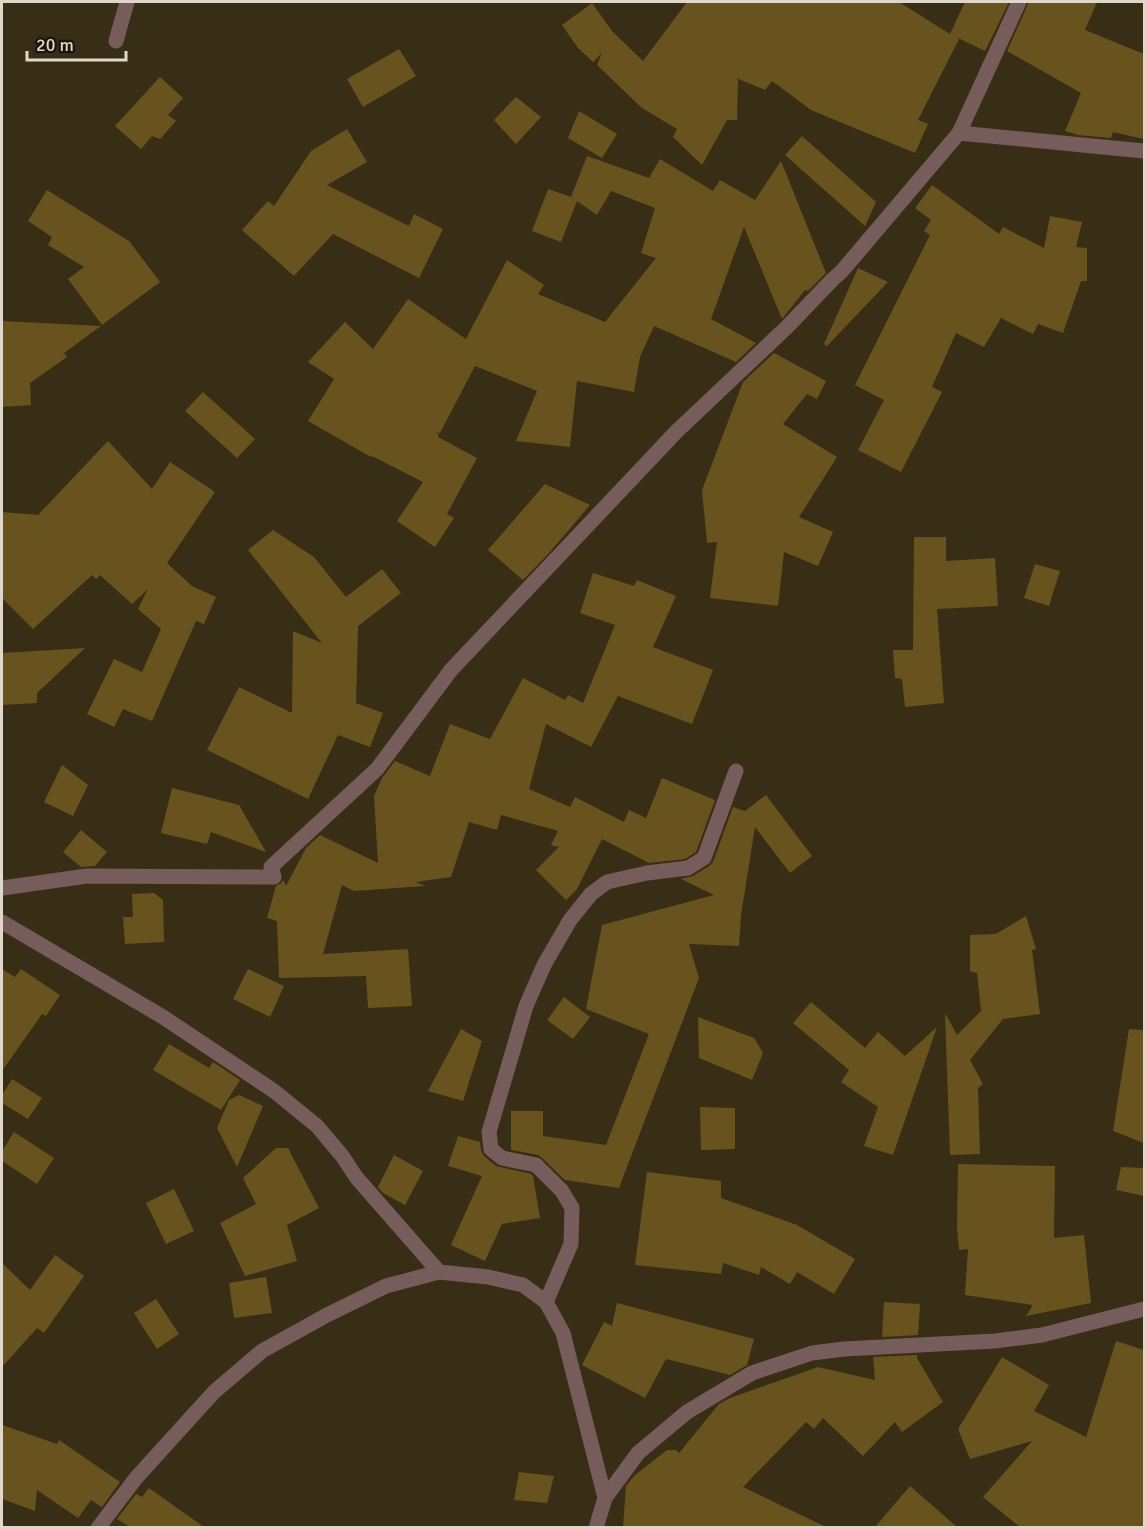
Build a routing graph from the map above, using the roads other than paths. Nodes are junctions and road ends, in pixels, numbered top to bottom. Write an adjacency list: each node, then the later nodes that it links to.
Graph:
1 (127, 2): 3 (street)
2 (1019, 2): 4 (street)
3 (117, 41)
4 (959, 133): 5 (street); 7 (street)
5 (1144, 151)
6 (736, 771): 10 (street)
7 (2, 888)
8 (2, 922): 9 (street)
9 (439, 1272): 10 (street); 13 (street)
10 (546, 1302): 12 (street)
11 (1144, 1309): 12 (street)
12 (605, 1498): 14 (street)
13 (98, 1527)
14 (596, 1527)

